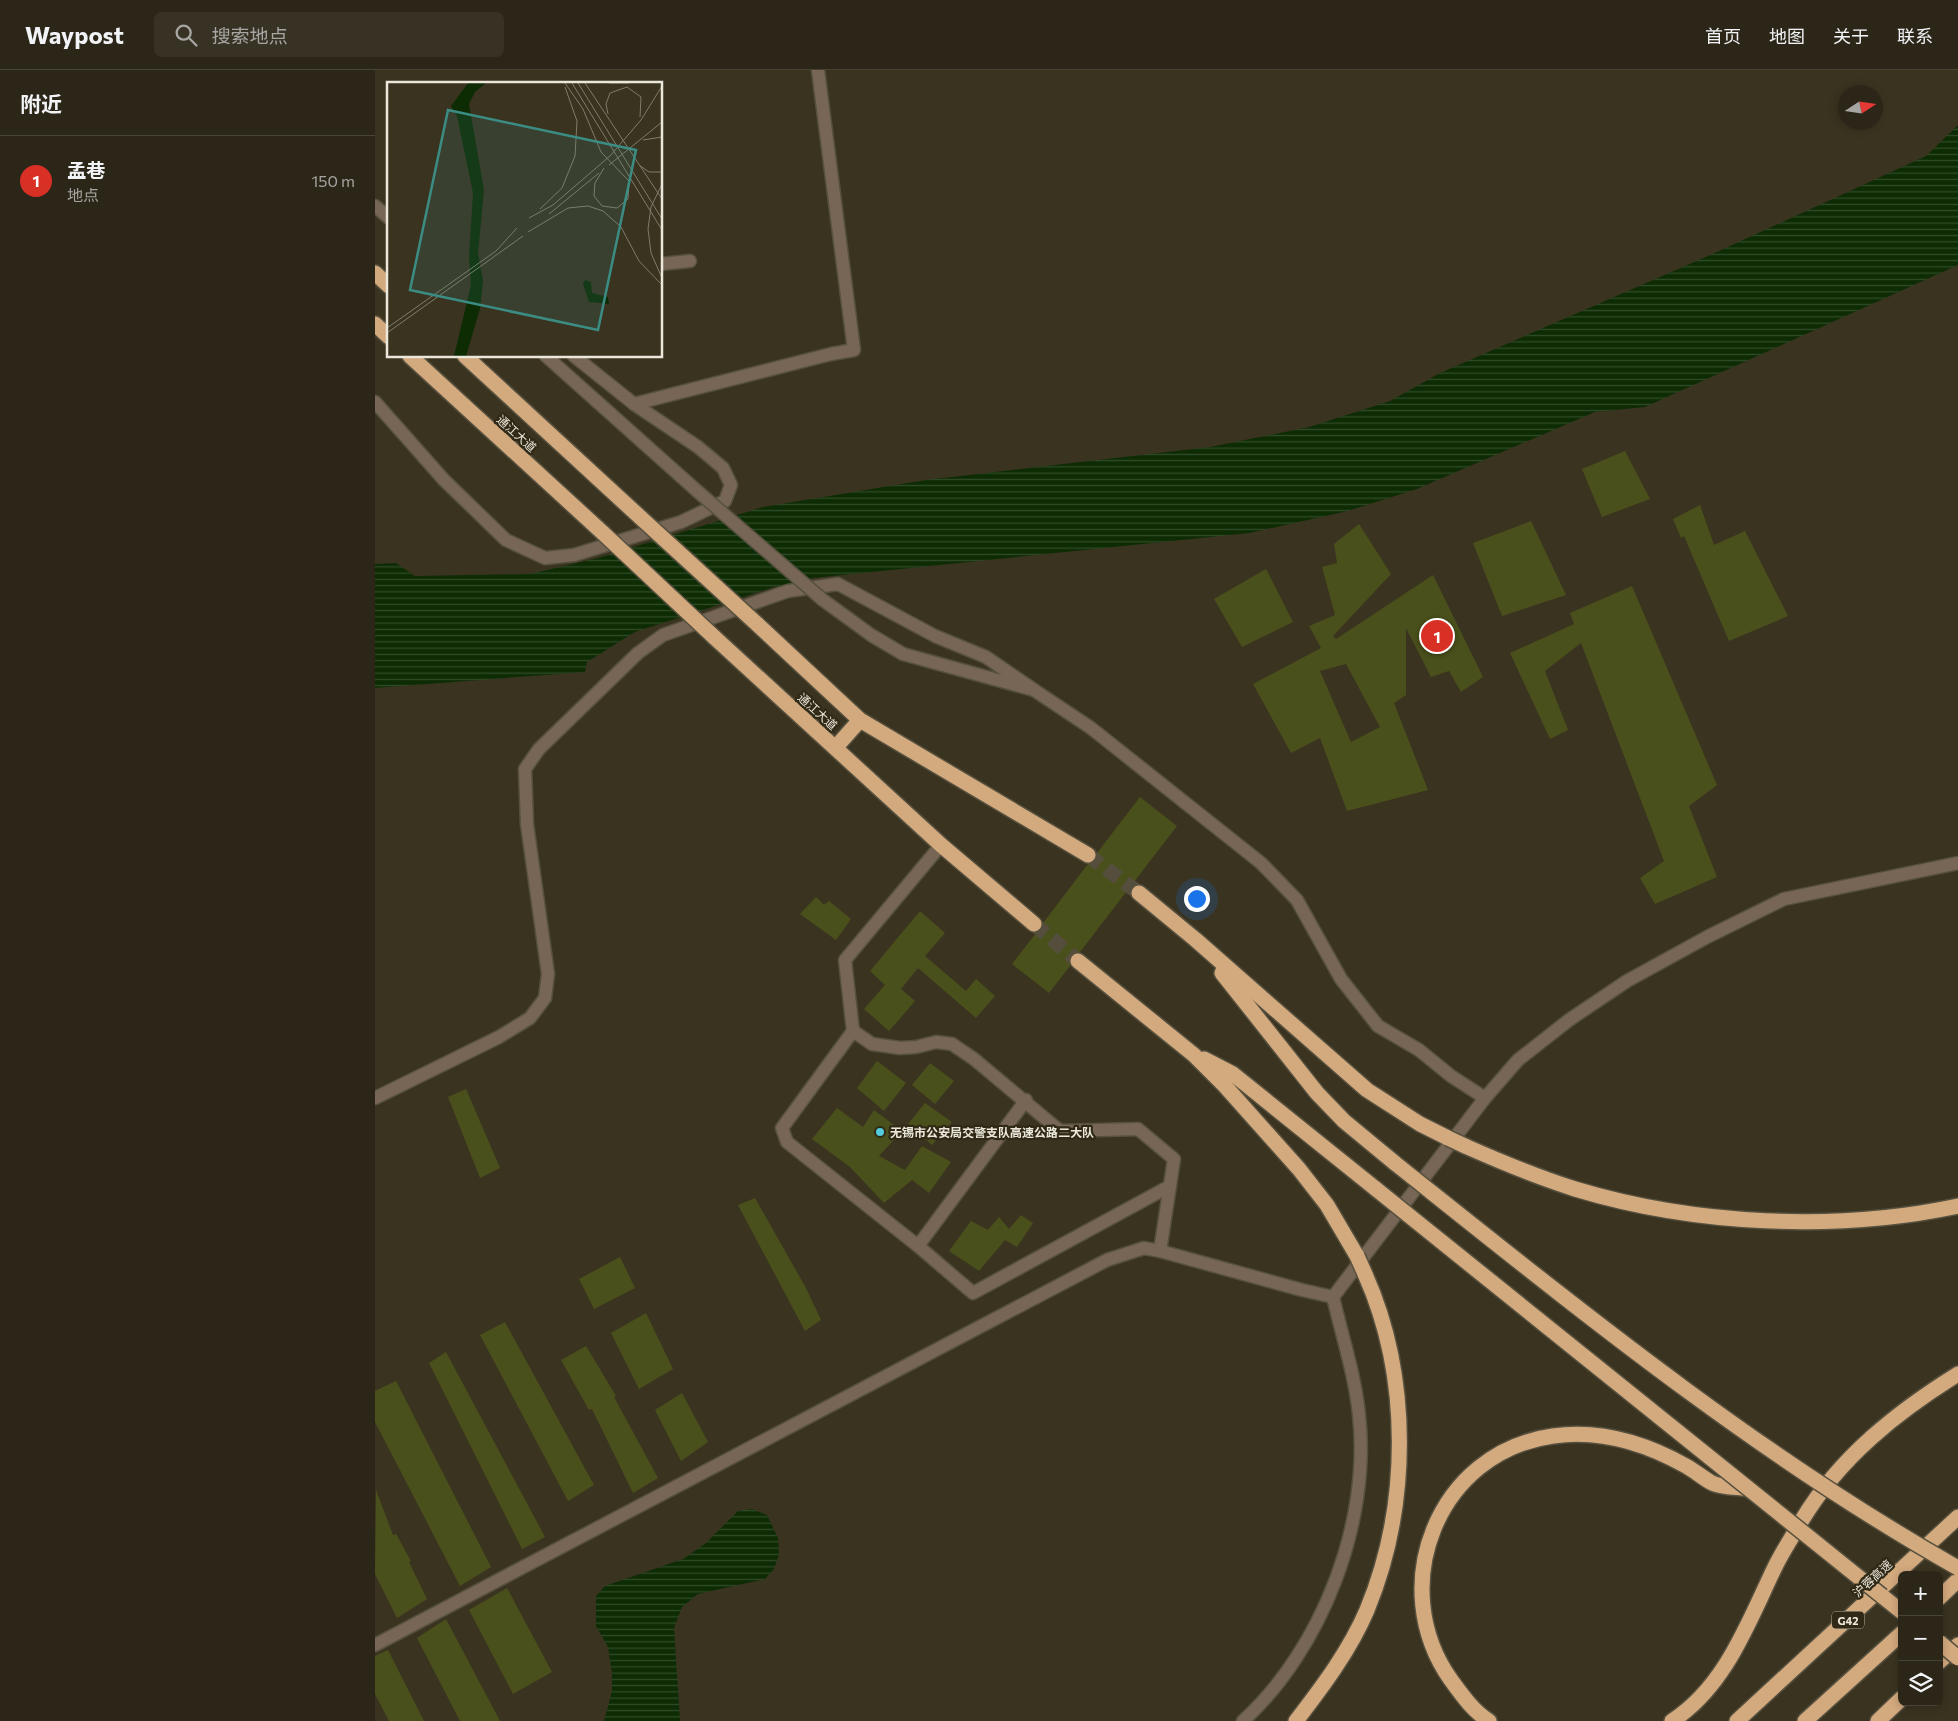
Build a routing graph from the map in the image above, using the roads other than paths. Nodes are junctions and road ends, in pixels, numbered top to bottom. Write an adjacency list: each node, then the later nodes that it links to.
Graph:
1 (818, 70): 15 (street)
2 (375, 206): 3 (street)
3 (387, 216)
4 (690, 261): 5 (street)
5 (663, 264)
6 (375, 273): 7 (highway)
7 (387, 284)
8 (375, 324): 9 (highway)
9 (387, 335)
10 (412, 358): 18 (highway, 通江大道, bridge)
11 (467, 358): 17 (highway, 通江大道, bridge)
12 (548, 358): 16 (street, bridge)
13 (576, 358): 15 (street)
14 (375, 402): 15 (street)
15 (634, 404)
16 (1034, 690): 28 (street); 29 (street)
17 (860, 720): 18 (highway); 20 (highway, 通江大道)
18 (836, 747): 19 (highway, 通江大道)
19 (941, 845): 23 (highway, 通江大道); 26 (street)
20 (1088, 855)
21 (1958, 863): 29 (street)
22 (1139, 893): 24 (highway)
23 (1034, 924)
24 (1196, 940): 32 (highway, bridge); 39 (highway, bridge)
25 (1078, 961): 27 (highway)
26 (853, 1031): 30 (street); 33 (street)
27 (1194, 1054): 37 (highway, bridge); 51 (highway, bridge)
28 (375, 1098)
29 (1485, 1098): 35 (street)
30 (1026, 1100): 31 (street); 33 (street)
31 (1170, 1186): 33 (street); 34 (street)
32 (1958, 1206)
33 (918, 1246)
34 (1160, 1251): 35 (street); 45 (street)
35 (1333, 1297): 50 (street)
36 (1958, 1374): 53 (highway)
37 (1749, 1489): 42 (highway, bridge); 52 (highway)
38 (1958, 1517): 54 (highway, 沪蓉高速 / G42)
39 (1958, 1568)
40 (1958, 1580): 41 (highway)
41 (1943, 1594)
42 (1898, 1609)
43 (1898, 1637): 55 (highway)
44 (1958, 1644): 48 (highway)
45 (375, 1645)
46 (1943, 1645): 47 (highway, bridge)
47 (1958, 1658)
48 (1940, 1661)
49 (1898, 1702): 56 (highway)
50 (1243, 1721)
51 (1296, 1721)
52 (1489, 1721)
53 (1672, 1721)
54 (1737, 1721)
55 (1805, 1721)
56 (1878, 1721)

